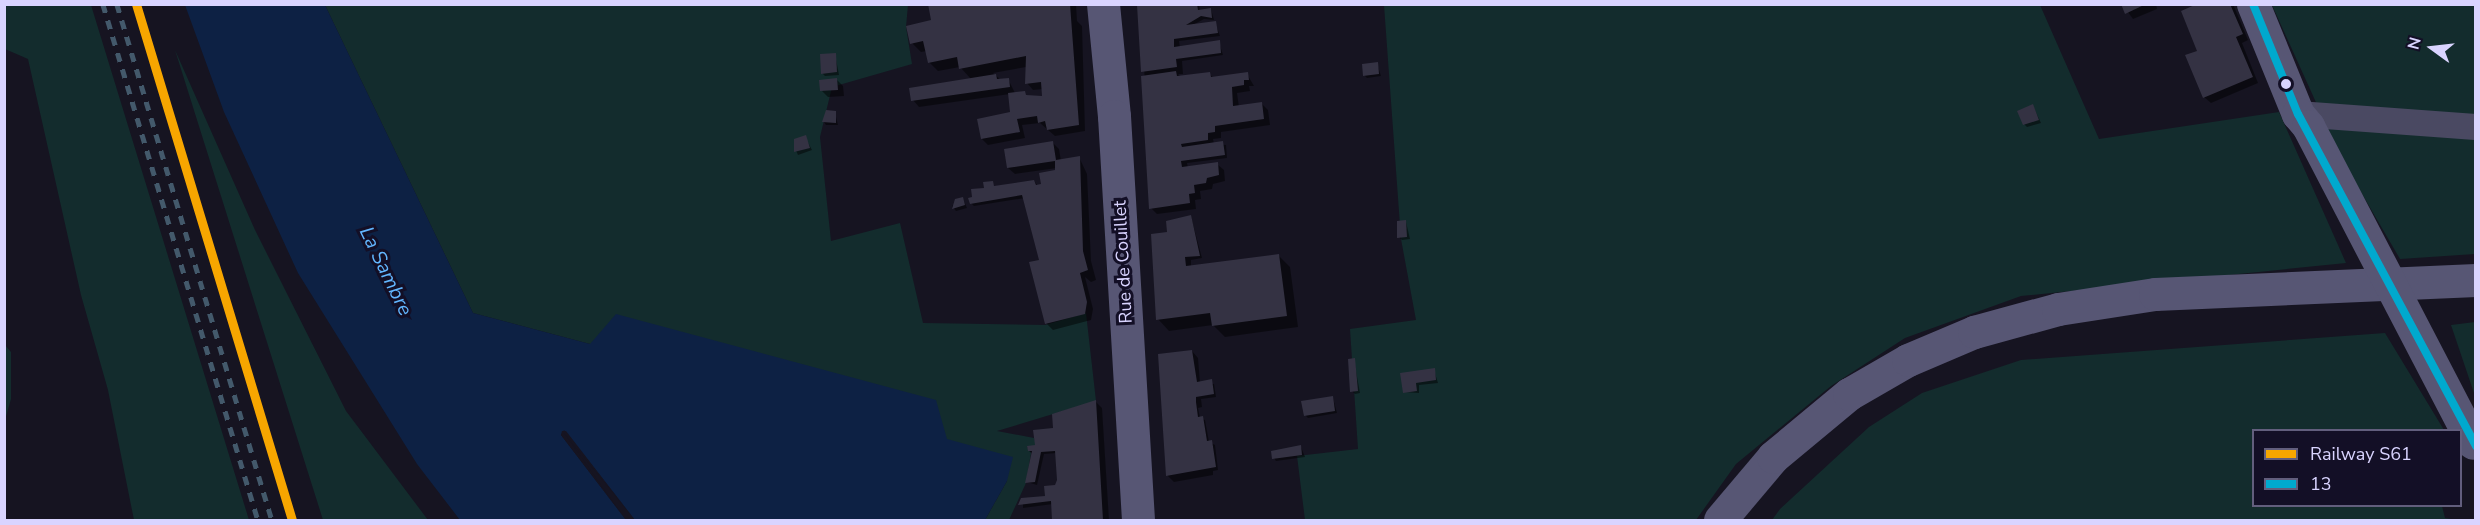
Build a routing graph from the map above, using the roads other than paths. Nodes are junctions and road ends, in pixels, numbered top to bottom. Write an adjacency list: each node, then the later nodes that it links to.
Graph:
1 (1103, 4): 8 (main road, Rue de Couillet)
2 (2253, 4): 3 (main road)
3 (2303, 120): 4 (street); 7 (main road, bridge)
4 (2475, 127)
5 (2475, 280): 9 (main road)
6 (2475, 299): 10 (main road)
7 (2474, 445)
8 (1138, 520)
9 (1720, 520)
10 (1743, 520)

